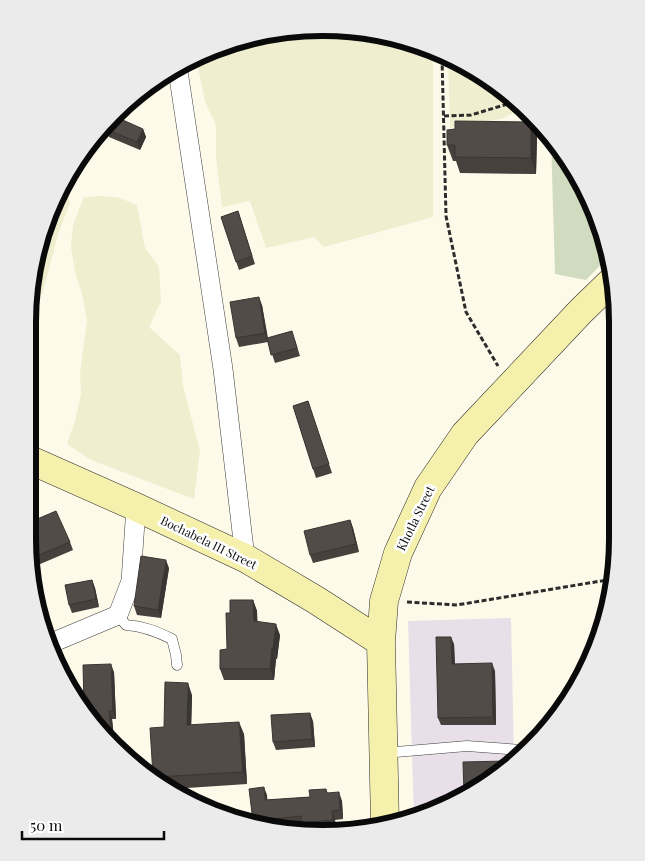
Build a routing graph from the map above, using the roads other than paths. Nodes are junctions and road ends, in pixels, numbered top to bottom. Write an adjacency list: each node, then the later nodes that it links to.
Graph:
1 (179, 75): 5 (street)
2 (606, 287): 8 (street, Khotla Street)
3 (36, 463): 4 (street, Bochabela III Street)
4 (136, 507): 5 (street, Bochabela III Street); 6 (street)
5 (245, 558): 8 (street, Bochabela III Street)
6 (118, 615): 7 (street); 9 (lane)
7 (55, 641)
8 (381, 642): 11 (street, Khotla Street)
9 (177, 665)
10 (516, 750): 11 (lane)
11 (383, 753): 12 (street, Khotla Street)
12 (385, 818)

